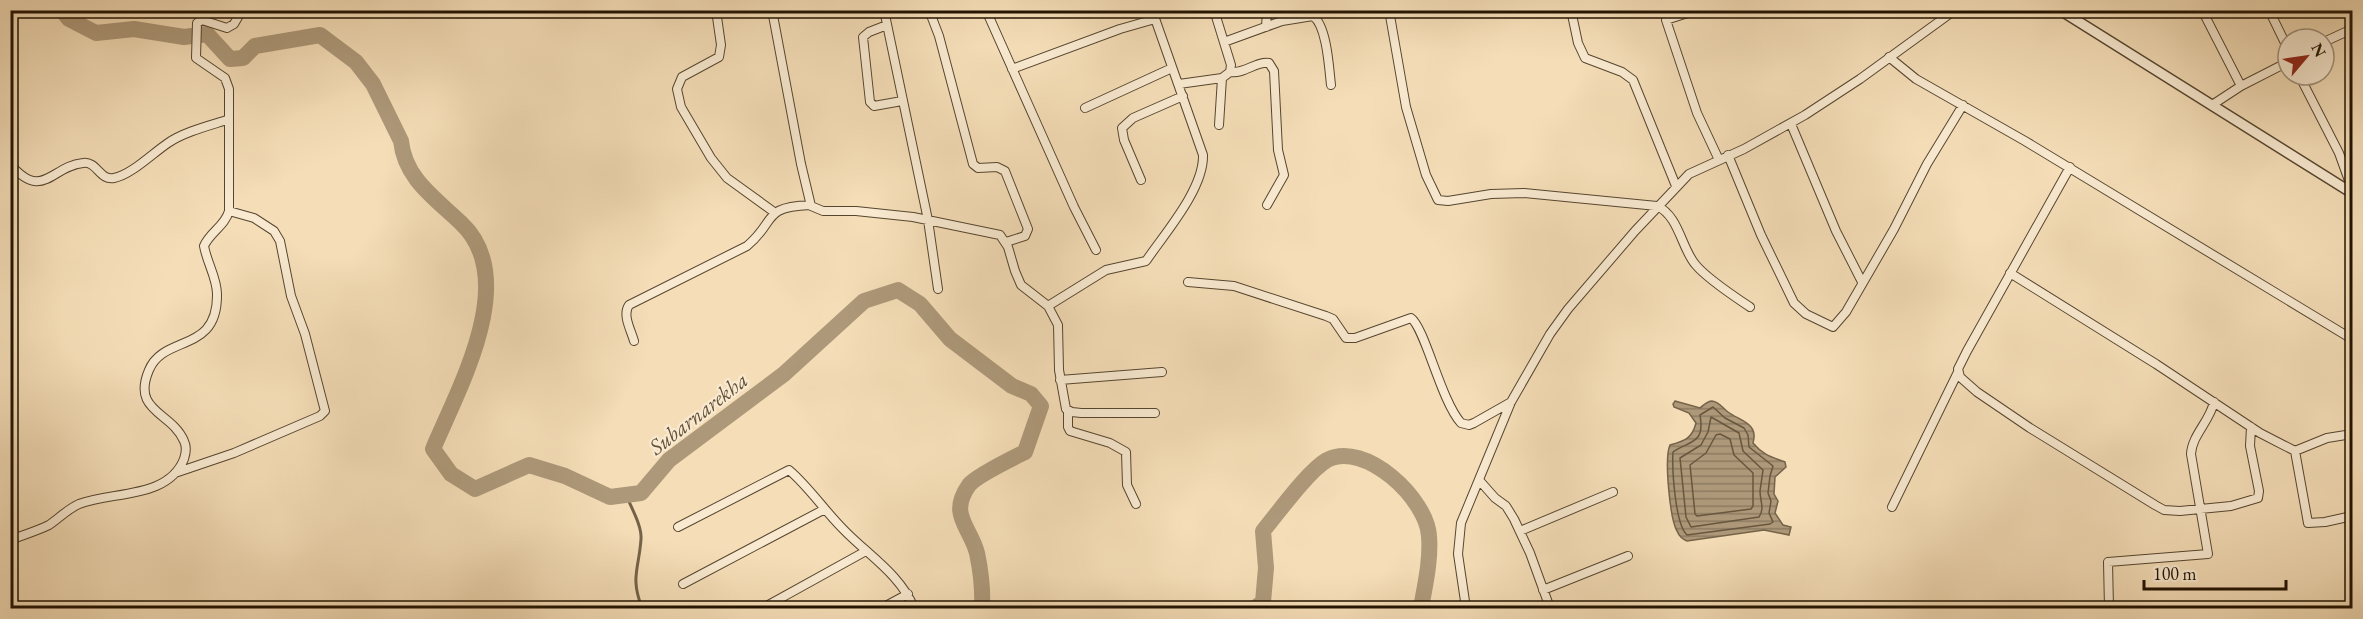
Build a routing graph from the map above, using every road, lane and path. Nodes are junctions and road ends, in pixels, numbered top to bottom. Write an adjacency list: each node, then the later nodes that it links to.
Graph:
1 (242, 10): 38 (street)
2 (716, 10): 52 (street)
3 (772, 10): 48 (street)
4 (884, 10): 17 (street)
5 (929, 10): 54 (street)
6 (986, 10): 26 (street)
7 (1214, 10): 22 (street)
8 (1267, 10): 18 (street)
9 (1389, 10): 50 (street)
10 (1571, 10): 46 (street)
11 (1697, 10): 42 (street)
12 (1955, 10): 23 (street)
13 (2060, 10): 36 (street)
14 (2202, 10): 31 (street)
15 (2269, 10): 19 (street)
16 (1154, 15): 24 (street); 26 (street)
17 (887, 26): 34 (street); 34 (street)
18 (1266, 27): 22 (street); 30 (street)
19 (2277, 27)
20 (2352, 29): 21 (street)
21 (2336, 36)
22 (1224, 42): 27 (street)
23 (1889, 57): 35 (street); 39 (street)
24 (1172, 68): 29 (street); 37 (street)
25 (2276, 68): 31 (street)
26 (1012, 69): 55 (street)
27 (1230, 72): 28 (street); 49 (street)
28 (1222, 78): 29 (street); 40 (street)
29 (1179, 84): 33 (street)
30 (1331, 85)
31 (2241, 86): 36 (street)
32 (2305, 87): 47 (street)
33 (1183, 96): 45 (street); 60 (street)
34 (902, 101): 53 (street)
35 (1963, 105): 44 (street); 58 (street)
36 (2212, 105): 47 (street)
37 (1085, 108)
38 (227, 120): 43 (street); 51 (street)
39 (1791, 123): 41 (street); 58 (street)
40 (1219, 125)
41 (1728, 155): 42 (street); 58 (street)
42 (1719, 160): 46 (street)
43 (10, 164)
44 (2070, 167): 56 (street); 62 (street)
45 (1142, 180)
46 (1676, 186): 50 (street)
47 (2352, 191)
48 (810, 205): 52 (street); 53 (street)
49 (1267, 205)
50 (1657, 206): 61 (street); 67 (street)
51 (229, 211): 74 (street); 74 (street)
52 (774, 212): 63 (street)
53 (928, 220): 54 (street); 59 (street)
54 (1006, 242): 60 (street)
55 (1096, 250)
56 (2010, 273): 65 (street); 68 (street)
57 (1188, 282): 67 (street)
58 (1862, 282)
59 (938, 289)
60 (1048, 306): 66 (street)
61 (1750, 307)
62 (2352, 339)
63 (634, 341)
64 (1162, 372): 66 (street)
65 (1958, 372): 78 (street); 79 (street)
66 (1060, 380): 69 (street)
67 (1511, 402): 75 (street)
68 (2214, 402): 71 (street); 79 (street)
69 (1068, 411): 70 (street); 77 (street)
70 (1155, 413)
71 (2251, 427): 73 (street); 79 (street)
72 (2352, 434): 73 (street)
73 (2295, 451): 81 (street)
74 (177, 472): 84 (street)
75 (1479, 480): 83 (street); 93 (street)
76 (1613, 492): 83 (street)
77 (1136, 504)
78 (1892, 507)
79 (2199, 508): 95 (street)
80 (825, 509): 82 (street); 85 (street); 87 (street)
81 (2352, 516)
82 (678, 527)
83 (1520, 531): 88 (street)
84 (10, 540)
85 (866, 550): 89 (street); 90 (street)
86 (1628, 556): 88 (street)
87 (683, 584)
88 (1543, 590): 94 (street)
89 (908, 594): 91 (street); 92 (street)
90 (762, 609)
91 (882, 609)
92 (914, 609)
93 (1466, 609)
94 (1550, 609)
95 (2109, 609)

